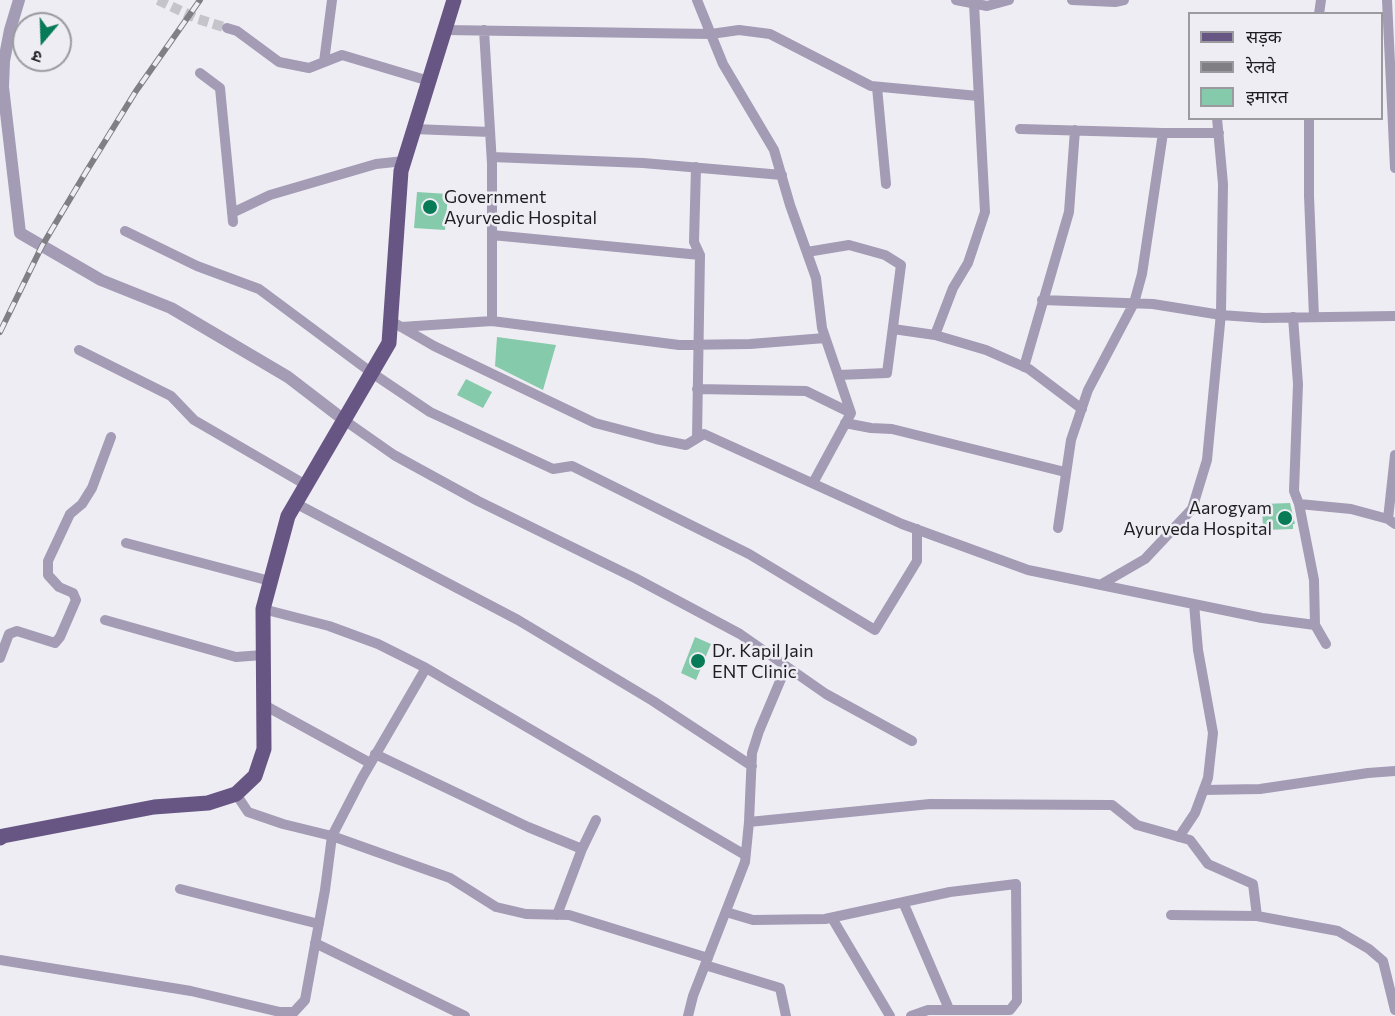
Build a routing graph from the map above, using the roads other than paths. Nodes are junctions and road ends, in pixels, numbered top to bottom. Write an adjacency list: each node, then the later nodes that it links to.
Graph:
1 (19, 0): 59 (street)
2 (332, 0): 17 (street)
3 (454, 0): 14 (main road)
4 (697, 0): 16 (street)
5 (956, 0): 12 (street)
6 (1009, 0): 11 (street)
7 (1072, 0): 10 (street)
8 (1124, 0): 10 (street)
9 (1388, 0): 33 (street)
10 (1085, 1)
11 (996, 2): 12 (street)
12 (974, 4): 21 (street)
13 (227, 28): 17 (street)
14 (445, 30): 15 (street); 19 (main road)
15 (484, 30): 16 (street); 27 (street)
16 (711, 34): 20 (street); 34 (street)
17 (324, 62): 19 (street)
18 (200, 73): 31 (street)
19 (429, 81): 24 (main road)
20 (877, 87): 21 (street); 35 (street)
21 (978, 96): 49 (street)
22 (1217, 120): 29 (street)
23 (1309, 120): 45 (street)
24 (414, 129): 27 (street); 31 (main road)
25 (1020, 129): 26 (street)
26 (1076, 130): 28 (street); 40 (street)
27 (490, 132): 30 (street)
28 (1163, 133): 29 (street); 41 (street)
29 (1219, 133): 42 (street)
30 (492, 157): 32 (street); 37 (street)
31 (404, 161): 47 (main road)
32 (696, 167): 34 (street); 39 (street)
33 (1395, 168)
34 (782, 175): 38 (street)
35 (886, 184)
36 (125, 231): 54 (street)
37 (492, 235): 39 (street); 46 (street)
38 (807, 252): 48 (street); 50 (street)
39 (700, 255): 51 (street)
40 (1042, 300): 41 (street); 53 (street)
41 (1134, 303): 42 (street); 57 (street)
42 (1221, 315): 44 (street); 73 (street)
43 (1395, 316): 45 (street)
44 (1293, 317): 45 (street); 67 (street)
45 (1314, 317)
46 (492, 321): 47 (street); 51 (street)
47 (396, 324): 54 (main road); 61 (street)
48 (892, 329): 49 (street); 55 (street)
49 (935, 335): 53 (street)
50 (825, 338): 51 (street); 55 (street)
51 (698, 345): 56 (street)
52 (79, 350): 65 (street)
53 (1024, 367): 57 (street)
54 (372, 373): 59 (main road); 70 (street)
55 (838, 375): 58 (street)
56 (697, 389): 58 (street); 61 (street)
57 (1082, 409): 63 (street)
58 (848, 418): 63 (street); 64 (street)
59 (344, 420): 65 (main road); 81 (street)
60 (111, 436): 80 (street)
61 (697, 438): 64 (street)
62 (1395, 455): 68 (street)
63 (1065, 472): 69 (street)
64 (813, 483): 70 (street)
65 (306, 485): 66 (main road)
66 (295, 503): 72 (main road); 86 (street)
67 (1299, 504): 68 (street); 77 (street)
68 (1391, 521)
69 (1058, 528)
70 (917, 529): 73 (street)
71 (126, 543): 72 (street)
72 (270, 581): 75 (main road)
73 (1100, 585): 74 (street)
74 (1194, 604): 77 (street); 88 (street)
75 (263, 609): 79 (main road); 82 (street)
76 (105, 620): 79 (street)
77 (1316, 626): 78 (street)
78 (1326, 644)
79 (263, 655): 83 (main road)
80 (0, 658)
81 (786, 667): 84 (street); 86 (street)
82 (426, 668): 85 (street); 96 (street)
83 (264, 705): 85 (street); 89 (main road)
84 (912, 741)
85 (373, 759): 92 (street); 95 (street)
86 (752, 766): 91 (street)
87 (1395, 771): 88 (street)
88 (1204, 790): 93 (street)
89 (236, 794): 92 (street); 94 (main road)
90 (596, 819): 95 (street)
91 (749, 822): 93 (street); 96 (street)
92 (332, 836): 100 (street); 104 (street)
93 (1179, 837): 102 (street)
94 (0, 838)
95 (582, 849): 100 (street)
96 (745, 855): 99 (street)
97 (180, 889): 104 (street)
98 (903, 902): 103 (street); 108 (street); 111 (street)
99 (726, 912): 103 (street); 107 (street)
100 (557, 915): 107 (street)
101 (1171, 915): 102 (street)
102 (1257, 916): 109 (street)
103 (832, 918): 115 (street)
104 (318, 924): 105 (street)
105 (315, 943): 110 (street); 112 (street)
106 (0, 960): 110 (street)
107 (706, 962): 113 (street); 114 (street)
108 (949, 1009): 111 (street); 116 (street)
109 (1395, 1010)
110 (295, 1013)
111 (963, 1013)
112 (465, 1016)
113 (687, 1016)
114 (786, 1016)
115 (890, 1016)
116 (911, 1016)

